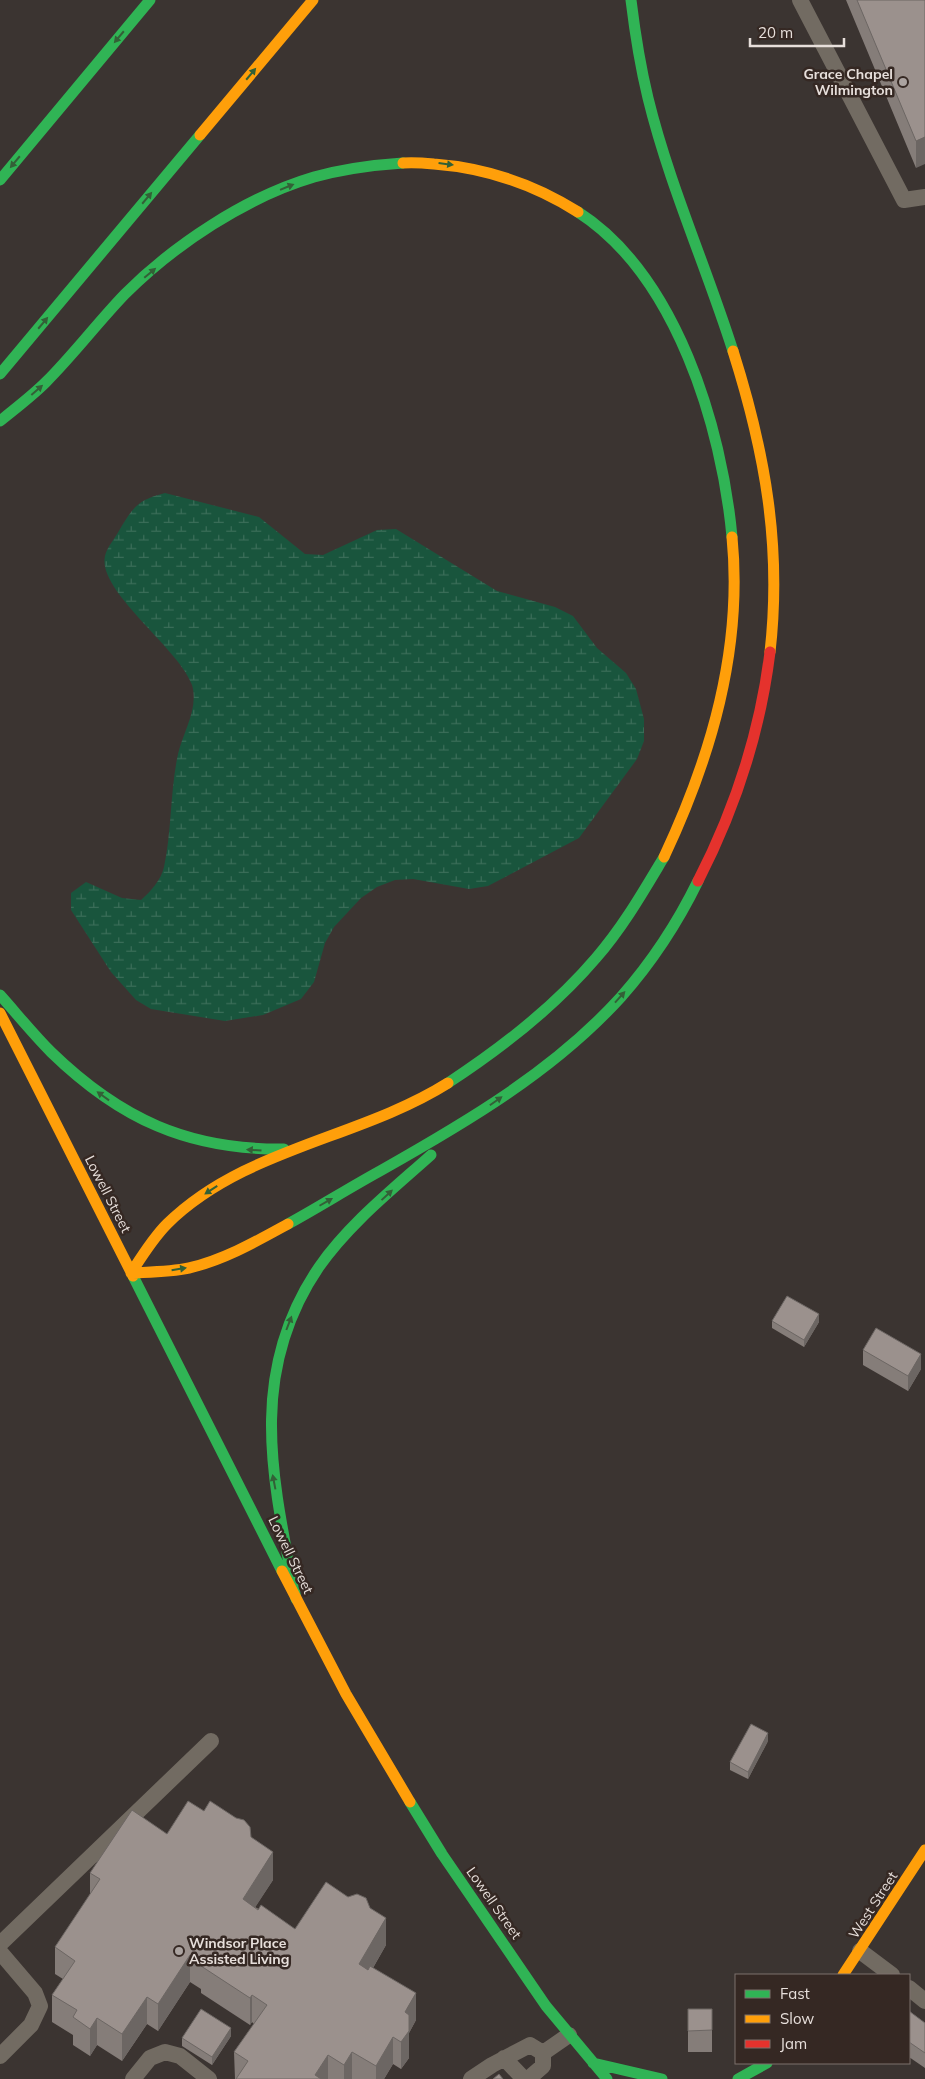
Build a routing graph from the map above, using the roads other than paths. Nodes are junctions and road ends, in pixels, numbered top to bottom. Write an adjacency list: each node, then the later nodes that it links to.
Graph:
1 (150, 0): 5 (main road, one-way to 5)
2 (313, 0): 7 (main road, one-way to 2)
3 (631, 0): 11 (main road, one-way to 3)
4 (800, 0): 6 (lane)
5 (0, 180)
6 (925, 197)
7 (0, 374)
8 (0, 422): 12 (main road, one-way to 12)
9 (0, 995): 12 (main road, one-way to 9)
10 (0, 1013): 13 (main road, Lowell Street)
11 (468, 1120): 13 (main road, one-way to 11); 14 (main road, one-way to 11)
12 (303, 1147): 13 (main road, one-way to 13)
13 (131, 1273): 14 (main road, Lowell Street)
14 (296, 1599): 24 (main road, Lowell Street)
15 (212, 1741): 17 (lane)
16 (925, 1850): 18 (main road, West Street)
17 (0, 1944)
18 (860, 1951): 20 (main road, West Street); 21 (lane)
19 (0, 1952): 26 (lane)
20 (845, 1974)
21 (891, 1974)
22 (910, 1989): 23 (lane)
23 (925, 2001)
24 (568, 2034): 25 (lane); 28 (main road, Lowell Street)
25 (543, 2053): 27 (lane); 34 (lane)
26 (0, 2056)
27 (504, 2058): 32 (lane); 33 (lane)
28 (593, 2064): 35 (main road, Lowell Street); 36 (main road)
29 (765, 2064): 37 (main road)
30 (133, 2079): 31 (lane)
31 (210, 2079)
32 (471, 2079)
33 (524, 2079)
34 (528, 2079)
35 (607, 2079)
36 (662, 2079)
37 (738, 2079)

